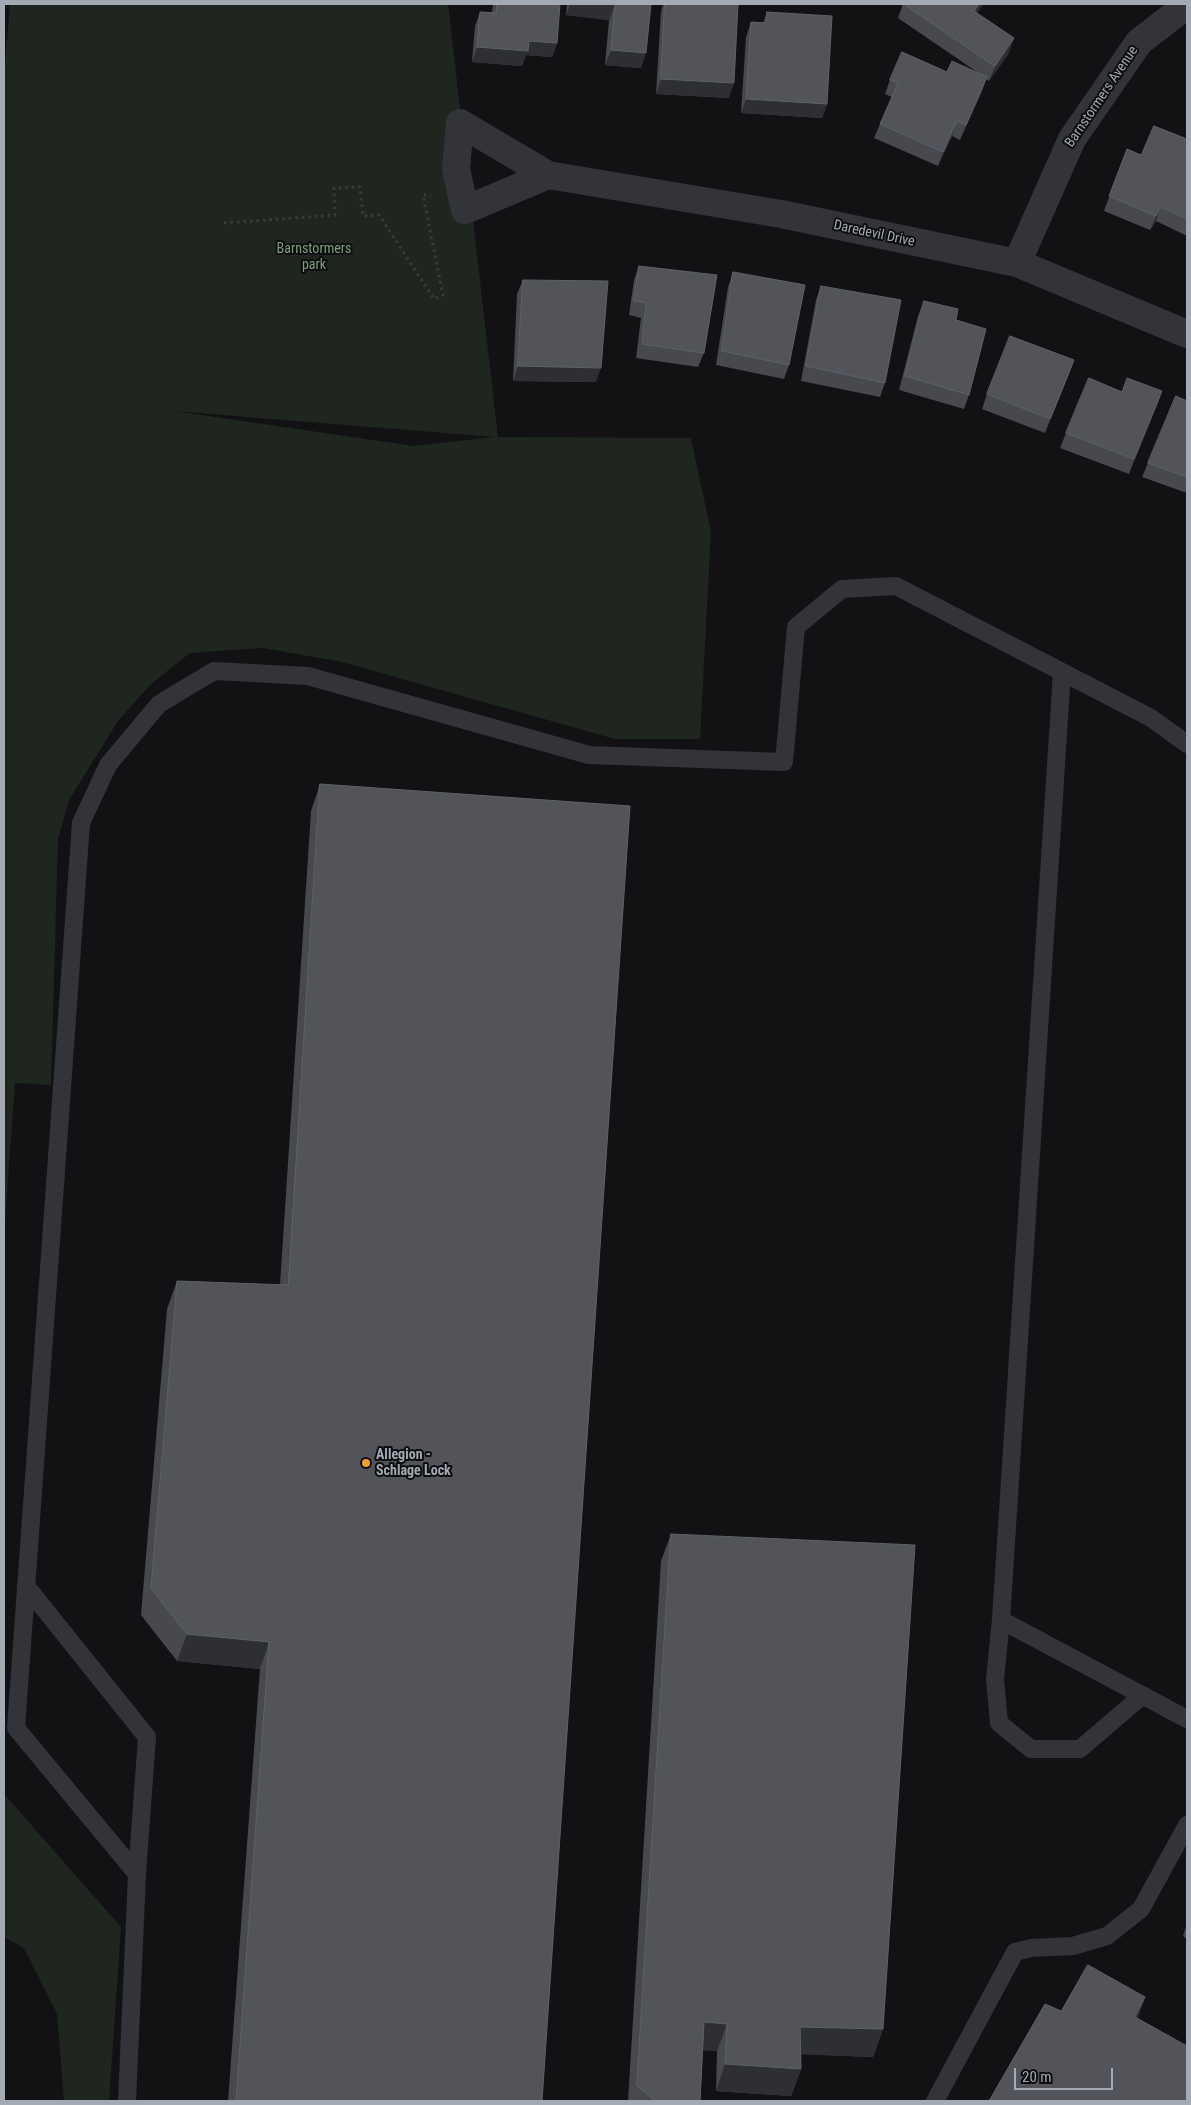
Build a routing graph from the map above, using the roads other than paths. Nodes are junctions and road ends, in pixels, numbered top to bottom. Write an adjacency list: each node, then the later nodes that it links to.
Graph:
1 (1187, 6): 3 (street, Barnstormers Avenue)
2 (548, 175): 3 (street, Daredevil Drive)
3 (1017, 263): 4 (street, Daredevil Drive)
4 (1187, 334)
5 (1062, 672): 6 (lane); 7 (lane); 8 (lane)
6 (1187, 744)
7 (26, 1586): 12 (lane); 12 (lane)
8 (1001, 1620): 9 (lane); 9 (lane)
9 (1143, 1695): 10 (lane)
10 (1187, 1719)
11 (1187, 1825): 14 (lane)
12 (137, 1874): 13 (lane)
13 (126, 2101)
14 (934, 2101)

